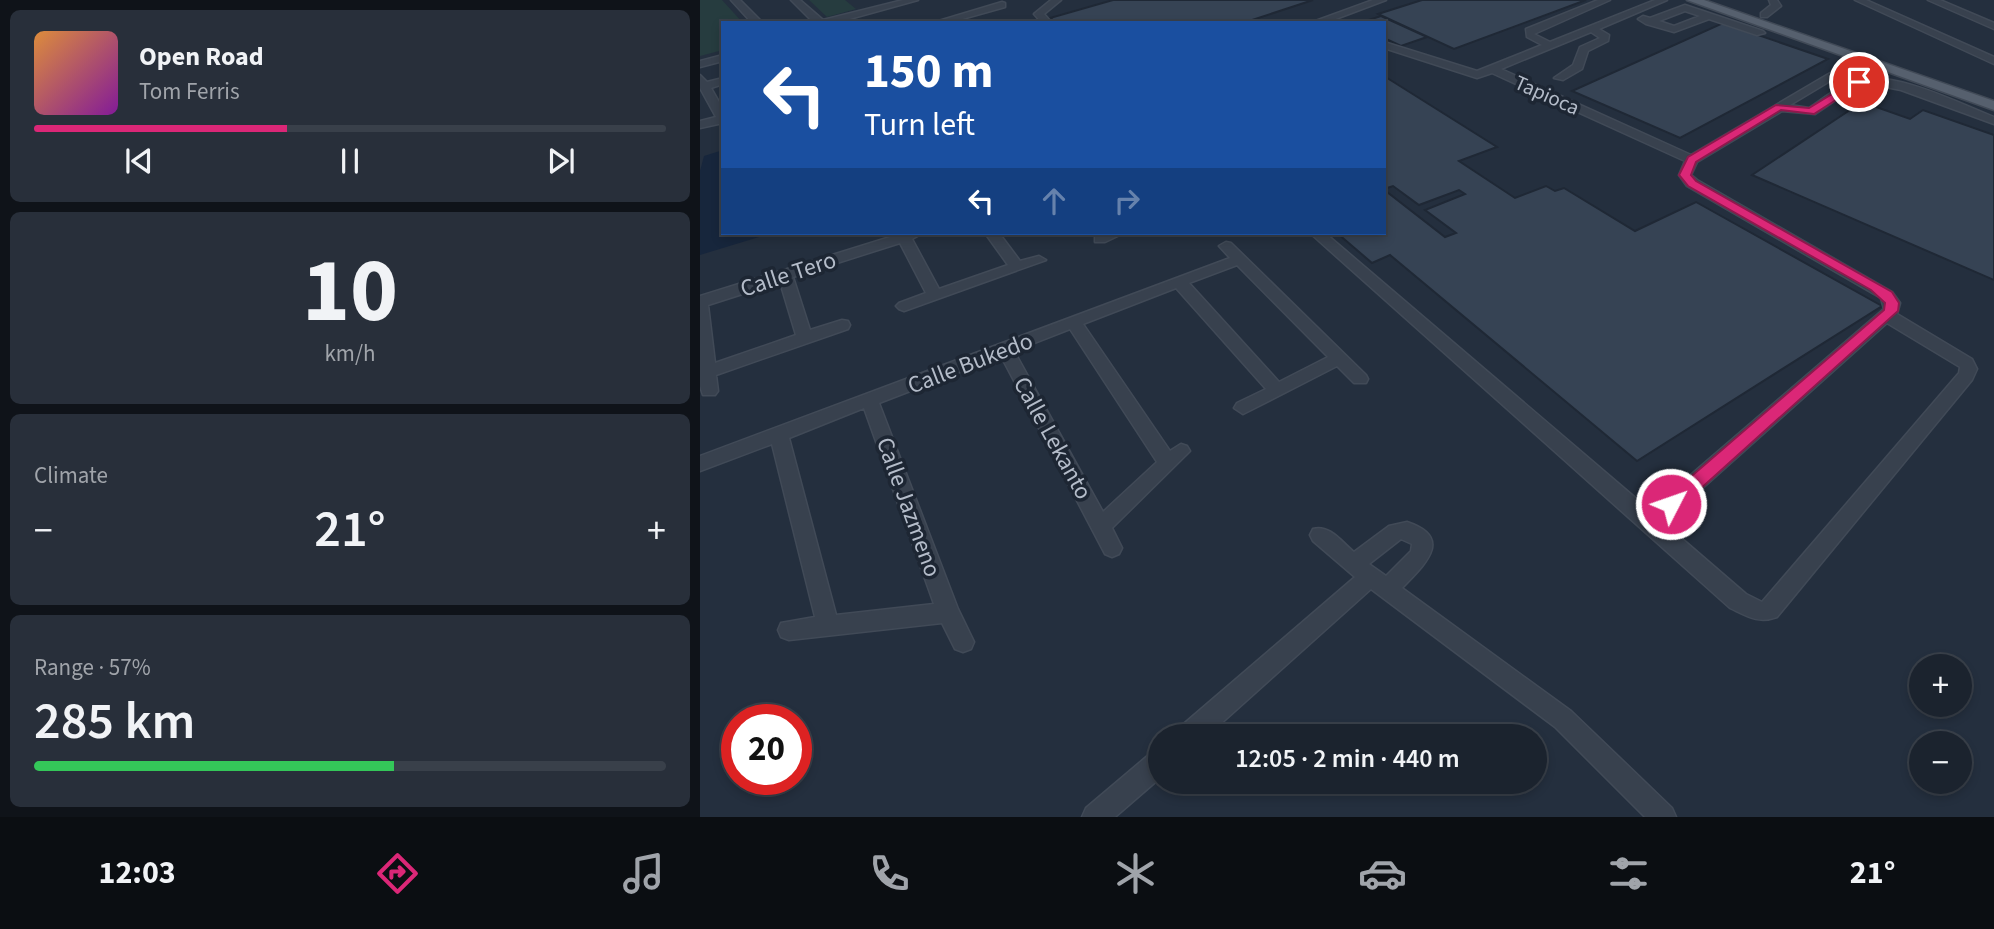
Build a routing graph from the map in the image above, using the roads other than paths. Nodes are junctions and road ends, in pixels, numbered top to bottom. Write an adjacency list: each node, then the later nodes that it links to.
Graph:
1 (735, 0): 21 (street)
2 (795, 0): 22 (street)
3 (856, 0): 16 (street)
4 (914, 0): 16 (street)
5 (1057, 0): 26 (street)
6 (1382, 0): 27 (street)
7 (1606, 0): 33 (street)
8 (1663, 0): 18 (street, Tapioca)
9 (1693, 0): 34 (main road)
10 (1720, 0): 14 (main road)
11 (1773, 0): 19 (street)
12 (1859, 0): 36 (street)
13 (1932, 0): 29 (street)
14 (1733, 3): 19 (main road)
15 (1002, 5): 17 (street)
16 (870, 11): 23 (street)
17 (971, 13): 24 (street); 25 (street)
18 (1627, 13): 28 (street); 30 (street, Tapioca)
19 (1764, 15): 42 (main road)
20 (1708, 16): 28 (street); 28 (street); 31 (street)
21 (756, 21)
22 (816, 21)
23 (822, 21)
24 (944, 21)
25 (981, 21)
26 (1045, 21)
27 (1321, 21)
28 (1649, 22)
29 (1994, 26)
30 (1591, 28): 33 (street, Tapioca); 39 (street)
31 (1760, 33)
32 (1386, 46): 38 (street)
33 (1548, 46): 38 (street, Tapioca)
34 (1861, 58): 42 (main road); 44 (main road); 45 (street)
35 (721, 59): 37 (street)
36 (1994, 61)
37 (700, 64)
38 (1493, 68): 50 (street, Tapioca)
39 (1559, 78)
40 (721, 81): 41 (street)
41 (702, 82): 46 (street)
42 (1968, 86): 43 (main road)
43 (1994, 95)
44 (1994, 106)
45 (1780, 107): 48 (street); 50 (street)
46 (721, 115)
47 (721, 120): 49 (street)
48 (1994, 121)
49 (700, 125)
50 (1692, 160): 65 (street)
51 (910, 235): 60 (street, Calle Tero); 62 (street)
52 (993, 235): 59 (street)
53 (1111, 235): 55 (street)
54 (1319, 235): 80 (street)
55 (1100, 239)
56 (1226, 246): 57 (street)
57 (1239, 259): 61 (street, Calle Bukedo); 71 (street)
58 (1039, 260): 59 (street)
59 (1017, 267): 62 (street)
60 (785, 275): 63 (street, Calle Tero); 69 (street)
61 (1178, 282): 66 (street, Calle Bukedo); 74 (street)
62 (935, 296): 64 (street)
63 (700, 301): 68 (street)
64 (904, 306)
65 (1886, 315): 80 (street); 80 (street)
66 (1073, 322): 70 (street, Calle Bukedo); 81 (street, Calle Lekanto)
67 (842, 326): 69 (street)
68 (702, 338): 72 (street)
69 (804, 338): 72 (street)
70 (1004, 349): 76 (street, Calle Bukedo); 81 (street, Calle Lekanto)
71 (1339, 358): 73 (street); 74 (street)
72 (707, 372): 75 (street)
73 (1360, 379)
74 (1276, 389): 77 (street)
75 (709, 391)
76 (870, 401): 78 (street, Calle Bukedo); 85 (street, Calle Jazmeno)
77 (1243, 408)
78 (779, 435): 79 (street, Calle Bukedo); 86 (street)
79 (700, 464)
80 (1644, 517)
81 (1101, 526): 83 (street, Calle Lekanto)
82 (1320, 535): 84 (street)
83 (1112, 548)
84 (1370, 577): 89 (street); 92 (street)
85 (948, 612): 86 (street, Calle Jazmeno); 88 (street, Calle Jazmeno)
86 (828, 626): 87 (street, Calle Jazmeno)
87 (789, 631)
88 (963, 642)
89 (1203, 724)
90 (1148, 772): 91 (street)
91 (1095, 817)
92 (1663, 817)

